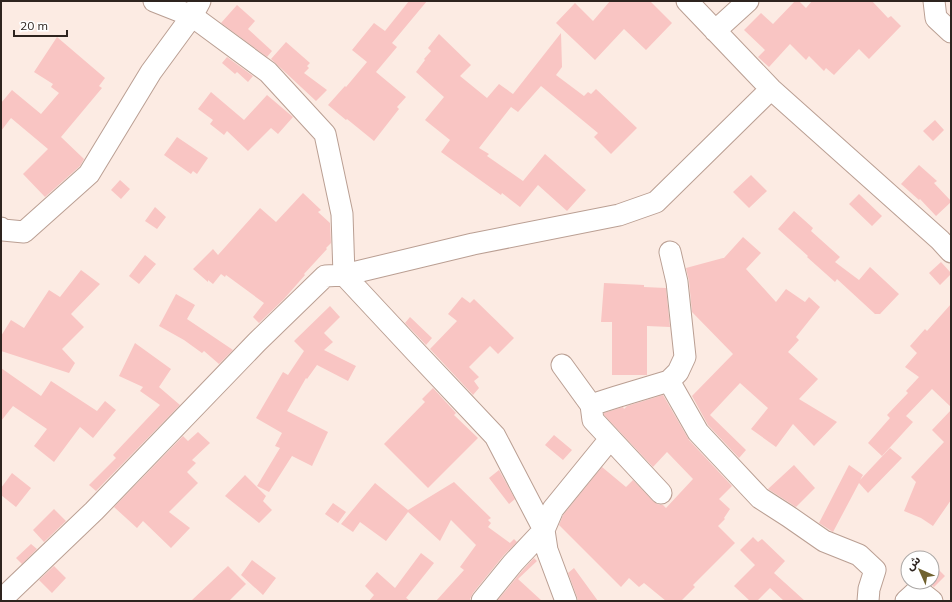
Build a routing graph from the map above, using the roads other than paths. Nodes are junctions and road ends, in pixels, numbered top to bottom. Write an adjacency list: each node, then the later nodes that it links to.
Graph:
1 (154, 1): 5 (street)
2 (687, 1): 6 (street)
3 (748, 1): 6 (street)
4 (935, 2): 7 (street)
5 (196, 8): 9 (street); 12 (street)
6 (716, 31): 8 (street)
7 (951, 32)
8 (771, 89): 10 (street); 12 (street)
9 (1, 228)
10 (947, 240)
11 (670, 252): 14 (street)
12 (344, 275): 18 (street); 19 (street)
13 (562, 365): 15 (street)
14 (669, 381): 15 (street); 22 (street)
15 (591, 405): 16 (street)
16 (610, 439): 17 (street); 18 (street)
17 (661, 493)
18 (544, 530): 20 (street); 21 (street)
19 (1, 600)
20 (482, 601)
21 (566, 601)
22 (868, 601)
23 (906, 601): 24 (street)
24 (932, 601)

